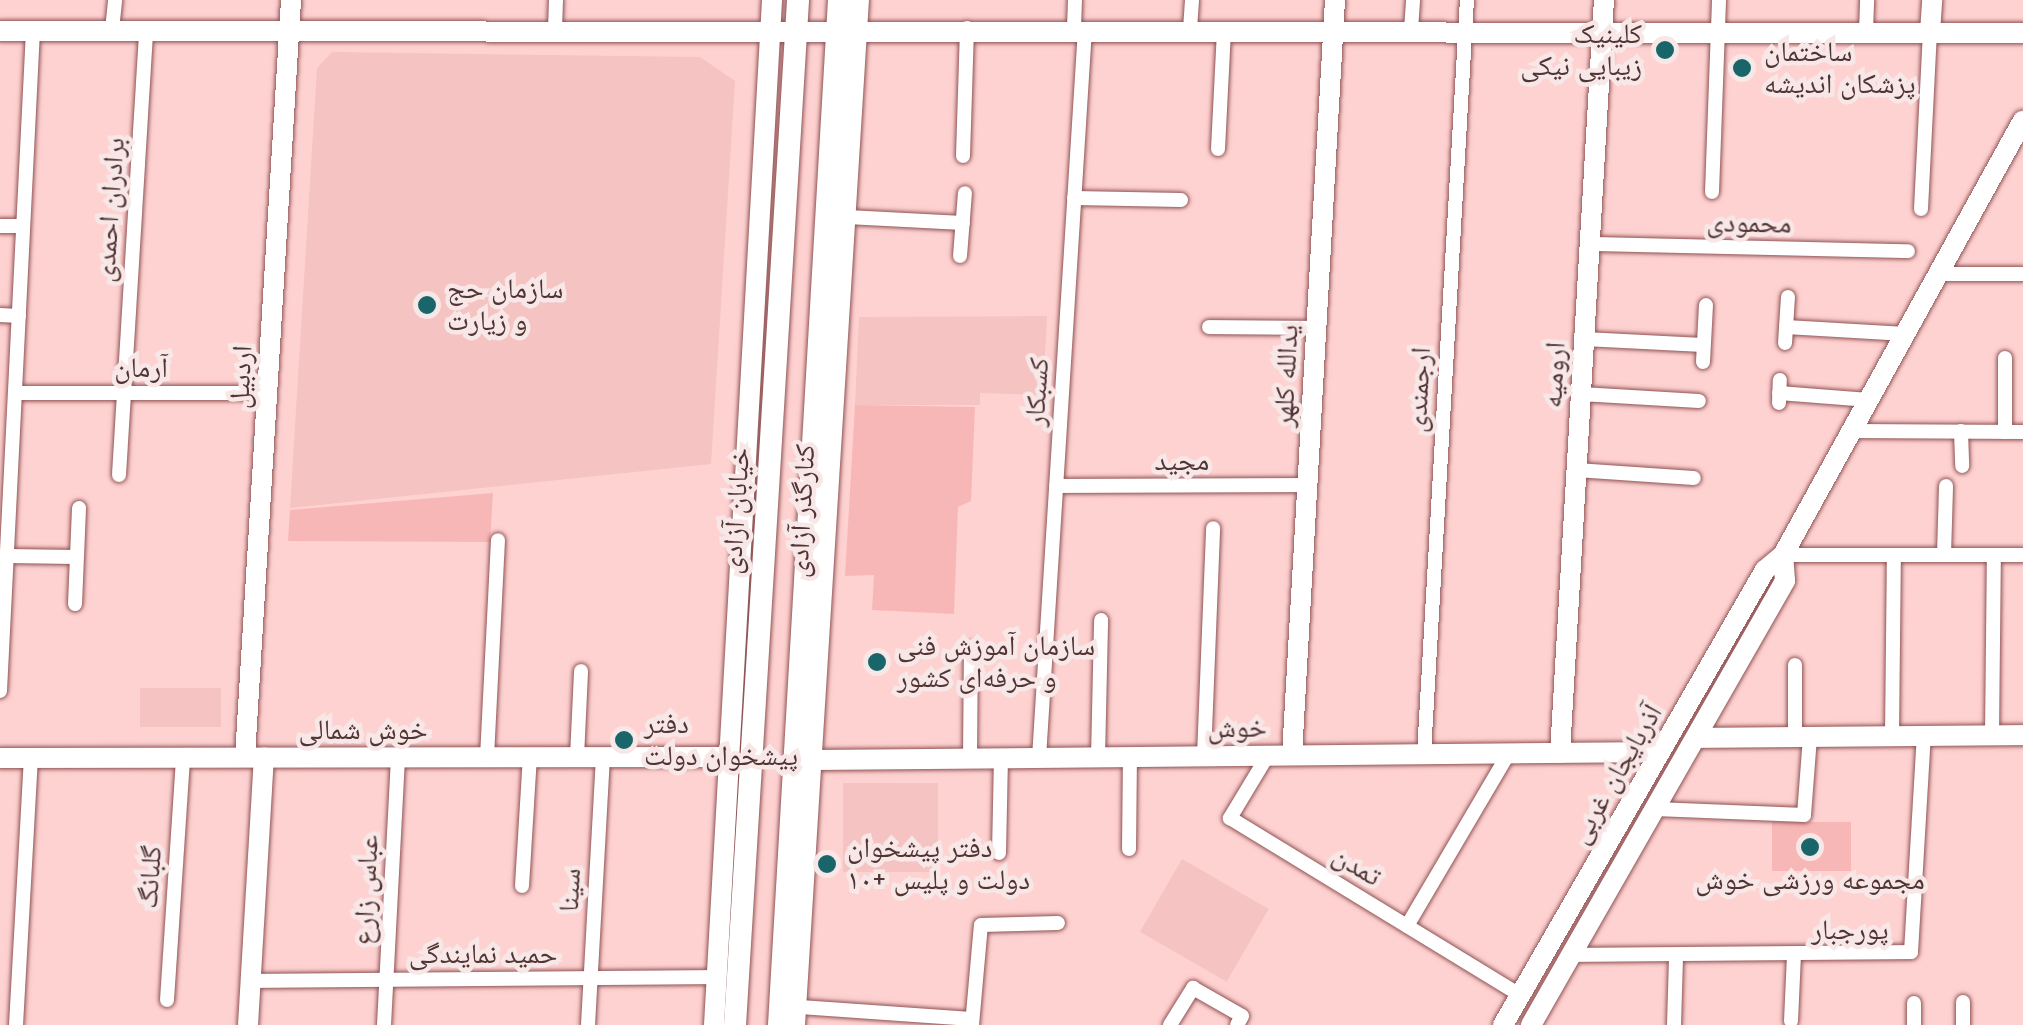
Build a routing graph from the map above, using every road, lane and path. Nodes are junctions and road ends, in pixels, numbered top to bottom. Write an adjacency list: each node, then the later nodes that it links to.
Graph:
1 (115, 0): 26 (street)
2 (291, 0): 28 (main road, اردبیل)
3 (556, 0): 22 (street)
4 (772, 0): 17 (main road)
5 (798, 0): 18 (main road, خیابان آزادی)
6 (839, 0): 19 (main road)
7 (859, 0): 19 (main road, کنارگذر آزادی)
8 (1076, 0): 21 (street, کسبکار)
9 (1192, 0): 23 (street)
10 (1335, 0): 29 (main road, یدالله کلهر)
11 (1413, 0): 30 (street)
12 (1467, 0): 31 (street, ارجمندی)
13 (1604, 0): 32 (main road, ارومیه)
14 (1719, 0): 34 (street)
15 (1867, 0): 35 (street)
16 (1932, 0): 36 (main road)
17 (770, 28): 18 (main road); 22 (main road); 125 (main road)
18 (796, 28): 19 (main road); 159 (main road, خیابان آزادی)
19 (848, 28): 20 (main road); 46 (main road, کنارگذر آزادی); 160 (main road)
20 (967, 28): 21 (main road); 40 (street)
21 (1079, 28): 23 (main road); 43 (street, کسبکار)
22 (555, 29): 28 (main road)
23 (1190, 29): 24 (main road)
24 (1224, 29): 29 (main road); 39 (street)
25 (33, 30): 26 (main road); 33 (main road); 49 (street)
26 (112, 30): 27 (main road)
27 (146, 30): 28 (main road); 70 (street, برادران احمدی)
28 (289, 30): 71 (main road, اردبیل)
29 (1334, 30): 30 (main road); 61 (main road, یدالله کلهر)
30 (1411, 30): 31 (main road)
31 (1464, 30): 32 (main road); 114 (street, ارجمندی)
32 (1602, 30): 34 (main road); 50 (main road, ارومیه)
33 (0, 31)
34 (1717, 31): 35 (main road); 41 (street)
35 (1866, 32): 36 (main road)
36 (1930, 32): 37 (main road); 45 (street)
37 (2023, 32)
38 (2023, 121): 53 (main road, آذربایجان غربی)
39 (1218, 148)
40 (963, 156)
41 (1712, 192)
42 (965, 193): 47 (street)
43 (1074, 198): 44 (street); 83 (street, کسبکار)
44 (1181, 200)
45 (1921, 210)
46 (846, 218): 47 (street); 133 (main road, کنارگذر آزادی)
47 (962, 223): 52 (street)
48 (0, 226): 49 (street)
49 (23, 226): 58 (street)
50 (1590, 244): 51 (street, محمودی); 63 (main road, ارومیه)
51 (1908, 251)
52 (960, 256)
53 (1938, 274): 54 (street); 62 (main road, آذربایجان غربی)
54 (2023, 274)
55 (1788, 297): 60 (street)
56 (1706, 305): 65 (street)
57 (0, 315): 58 (street)
58 (19, 316): 69 (street)
59 (1210, 327): 61 (street)
60 (1786, 327): 62 (street); 64 (street)
61 (1316, 328): 84 (main road, یدالله کلهر)
62 (1906, 334): 73 (main road, آذربایجان غربی)
63 (1584, 339): 65 (street); 72 (main road, ارومیه)
64 (1785, 343)
65 (1704, 345): 67 (street)
66 (2005, 358): 77 (street)
67 (1702, 362)
68 (1779, 392): 73 (street)
69 (15, 393): 70 (street, آرمان); 87 (street)
70 (124, 393): 71 (street, آرمان); 81 (street, برادران احمدی)
71 (268, 393): 119 (main road, اردبیل)
72 (1581, 394): 74 (street); 80 (main road, ارومیه)
73 (1870, 400): 75 (main road, آذربایجان غربی)
74 (1699, 401)
75 (1852, 431): 76 (street); 95 (main road, آذربایجان غربی)
76 (1962, 431): 77 (street); 79 (street)
77 (2006, 432): 78 (street)
78 (2023, 432)
79 (1962, 466)
80 (1576, 470): 82 (street); 113 (main road, ارومیه)
81 (119, 475)
82 (1694, 478)
83 (1056, 486): 84 (street, مجید); 132 (street, کسبکار)
84 (1308, 486): 116 (main road, یدالله کلهر)
85 (1946, 486): 92 (street)
86 (78, 508): 96 (street)
87 (4, 516): 94 (street)
88 (1213, 528): 117 (street)
89 (498, 540): 121 (street)
90 (2023, 554): 93 (street)
91 (1894, 555): 92 (street); 95 (street); 106 (street)
92 (1944, 555): 93 (street)
93 (1994, 555): 108 (street)
94 (7, 556): 96 (street); 97 (street)
95 (1783, 556): 110 (main road, آذربایجان غربی); 111 (main road, آذربایجان غربی)
96 (76, 557): 98 (street)
97 (3, 585): 100 (street)
98 (75, 604)
99 (1102, 620): 126 (street)
100 (1, 647): 104 (street)
101 (971, 650): 130 (street)
102 (1795, 665): 109 (street)
103 (581, 671): 123 (street)
104 (0, 691)
105 (2023, 735): 108 (main road)
106 (1892, 736): 107 (main road); 109 (main road)
107 (1924, 736): 108 (main road); 142 (street, پورجبار)
108 (1992, 736)
109 (1802, 737): 110 (main road); 134 (street)
110 (1696, 738): 134 (main road, آذربایجان غربی)
111 (1660, 752): 113 (main road, خوش); 147 (main road, آذربایجان غربی)
112 (1509, 753): 113 (main road, خوش); 114 (main road, خوش); 139 (street)
113 (1560, 753)
114 (1424, 754): 116 (main road, خوش)
115 (1268, 755): 116 (main road, خوش); 117 (main road, خوش); 139 (street, تمدن)
116 (1292, 755)
117 (1204, 756): 127 (main road, خوش)
118 (183, 757): 119 (main road, خوش شمالی); 129 (main road, خوش شمالی); 148 (street, گلبانگ)
119 (256, 757): 120 (main road, خوش شمالی); 146 (main road, اردبیل)
120 (398, 757): 121 (main road, خوش شمالی); 145 (street, عباس زارع)
121 (487, 757): 122 (main road, خوش شمالی)
122 (530, 757): 123 (main road, خوش شمالی); 137 (street)
123 (577, 757): 124 (main road, خوش شمالی)
124 (603, 757): 125 (main road, خوش شمالی); 144 (street, سینا)
125 (726, 757): 143 (main road)
126 (1098, 757): 127 (main road, خوش); 132 (main road, خوش)
127 (1130, 757): 135 (street)
128 (0, 758): 129 (main road, خوش شمالی)
129 (32, 758): 154 (street)
130 (970, 758): 131 (main road, خوش); 133 (main road, خوش)
131 (1001, 758): 132 (main road, خوش); 136 (street)
132 (1040, 758)
133 (814, 760): 151 (main road, کنارگذر آزادی)
134 (1656, 809): 140 (main road, آذربایجان غربی)
135 (1129, 849)
136 (1000, 853)
137 (522, 886)
138 (1058, 923): 153 (street)
139 (1407, 926): 147 (street, تمدن)
140 (1570, 955): 141 (street, پورجبار); 164 (main road, آذربایجان غربی)
141 (1676, 956): 142 (street, پورجبار); 165 (street)
142 (1794, 956): 152 (street)
143 (715, 977): 144 (street, حمید نمایندگی); 158 (main road)
144 (590, 978): 145 (street, حمید نمایندگی); 157 (street, سینا)
145 (386, 980): 146 (street, حمید نمایندگی); 156 (street, عباس زارع)
146 (250, 981): 155 (main road, اردبیل)
147 (1520, 995): 163 (main road, آذربایجان غربی)
148 (167, 1000)
149 (1963, 1002): 167 (street)
150 (1914, 1003): 166 (street)
151 (798, 1016): 153 (street)
152 (1791, 1021)
153 (972, 1022)
154 (16, 1025)
155 (248, 1025)
156 (384, 1025)
157 (588, 1025)
158 (714, 1025)
159 (734, 1025)
160 (779, 1025)
161 (1170, 1025): 162 (street)
162 (1237, 1025)
163 (1503, 1025)
164 (1531, 1025)
165 (1674, 1025)
166 (1914, 1025)
167 (1963, 1025)

